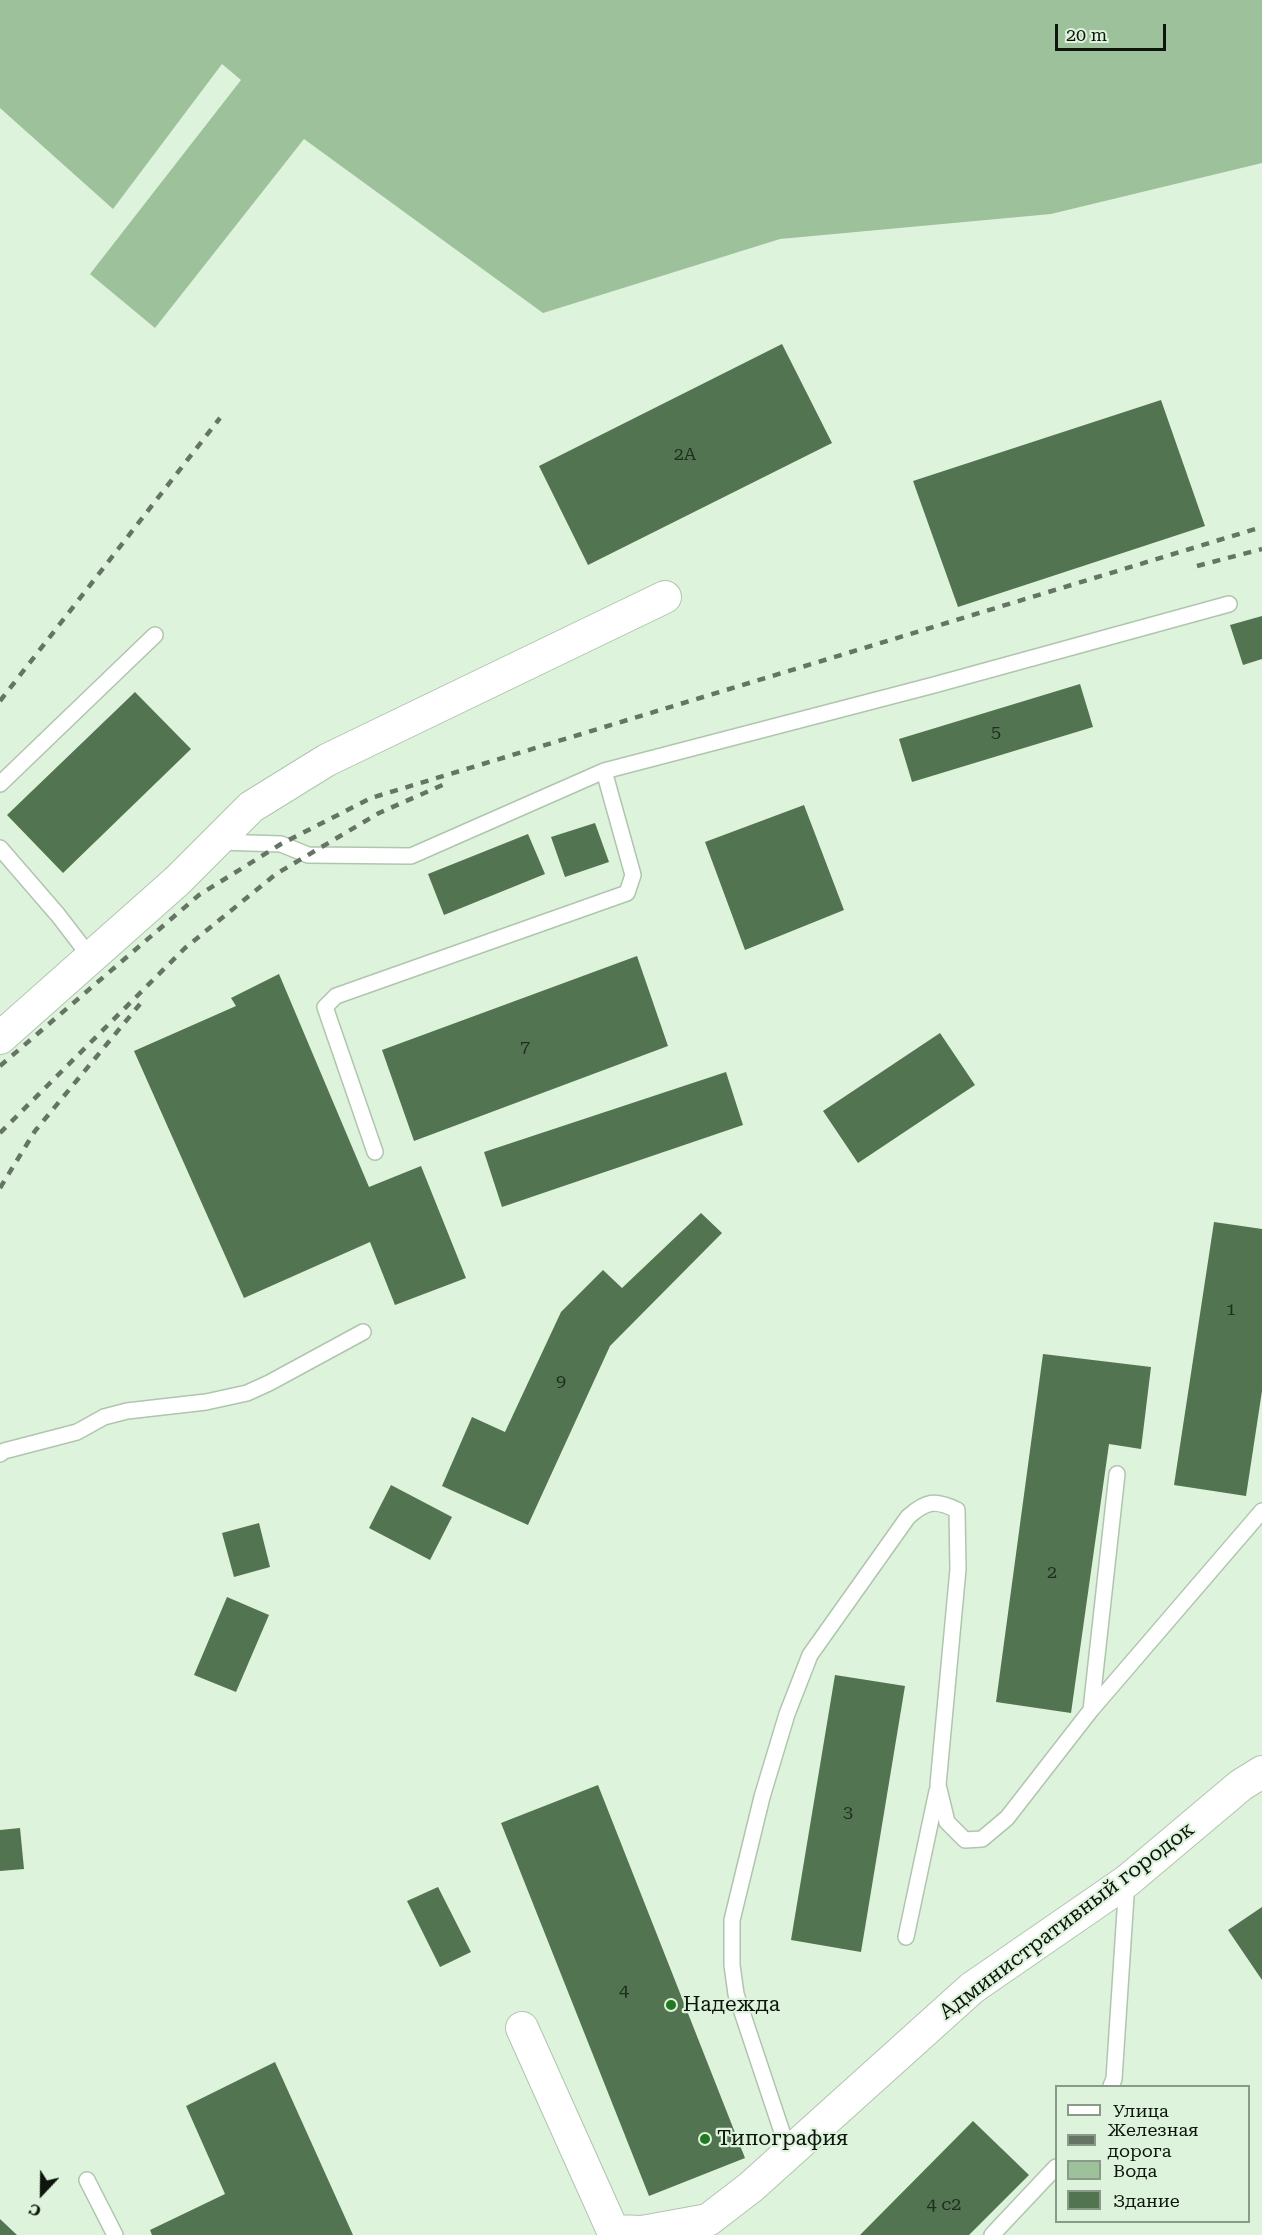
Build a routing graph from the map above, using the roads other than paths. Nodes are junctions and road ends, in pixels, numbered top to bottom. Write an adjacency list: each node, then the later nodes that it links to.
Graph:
1 (664, 597): 6 (street)
2 (1229, 604): 4 (lane)
3 (155, 635): 5 (lane)
4 (604, 771): 6 (lane); 10 (lane)
5 (0, 784)
6 (216, 842): 8 (street)
7 (0, 848): 8 (lane)
8 (91, 958): 9 (street)
9 (0, 1038)
10 (375, 1152)
11 (363, 1332): 12 (lane)
12 (0, 1454)
13 (1117, 1474): 15 (lane)
14 (1261, 1509): 15 (lane)
15 (1091, 1710): 17 (lane)
16 (1262, 1772): 18 (street, Административный городок)
17 (938, 1785): 19 (lane); 22 (lane)
18 (1127, 1881): 21 (lane); 22 (street, Административный городок)
19 (906, 1938)
20 (522, 2028): 22 (street, Административный городок)
21 (1111, 2085)
22 (789, 2153)
23 (1055, 2168): 26 (lane)
24 (87, 2180): 25 (lane)
25 (115, 2235)
26 (992, 2235)

